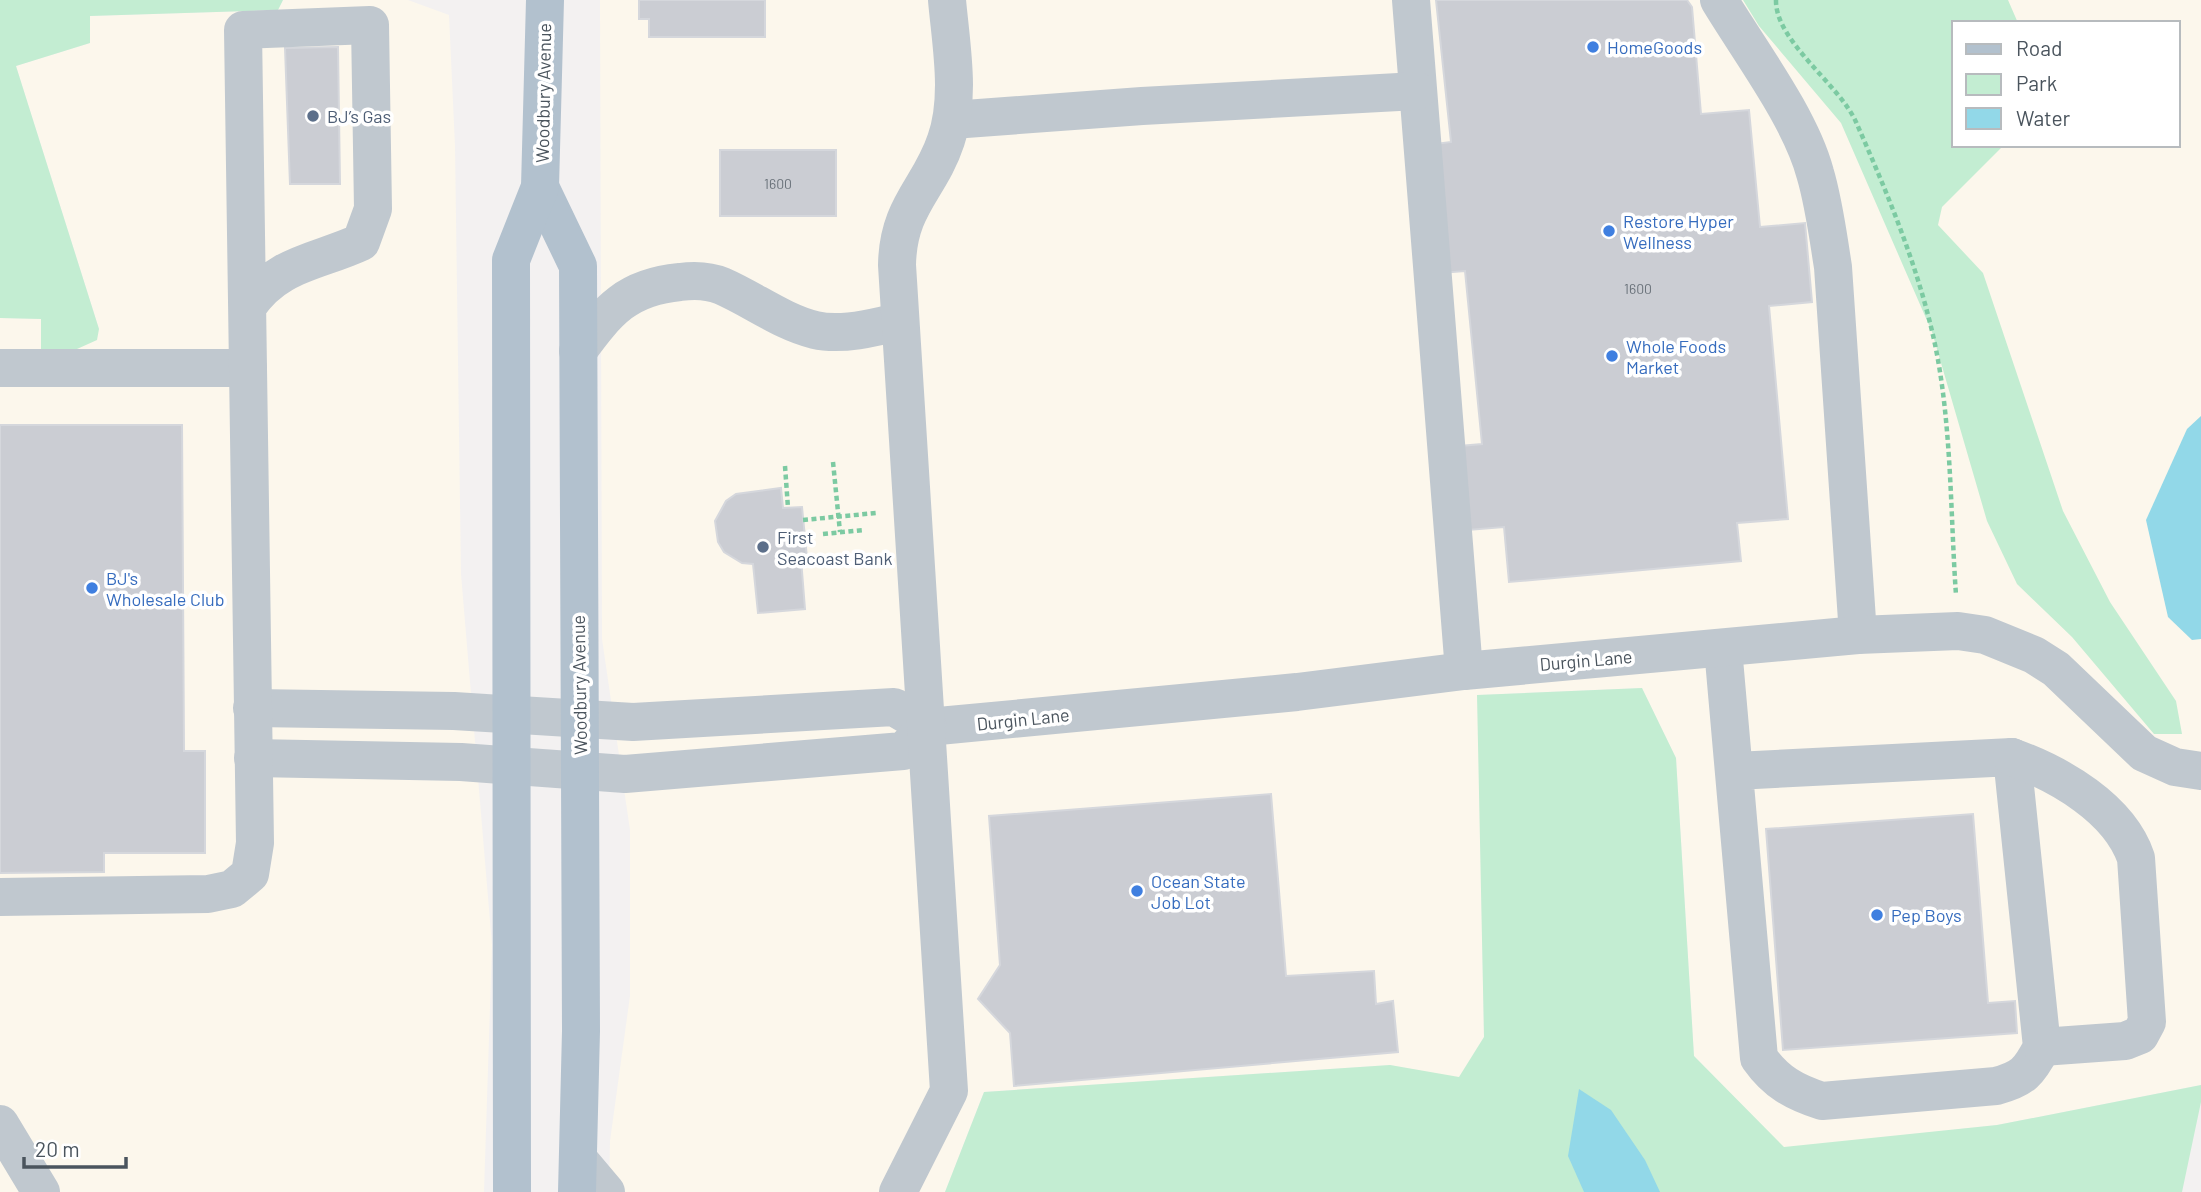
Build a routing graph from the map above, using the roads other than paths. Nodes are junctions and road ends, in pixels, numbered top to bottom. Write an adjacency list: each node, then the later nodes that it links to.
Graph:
1 (545, 0): 7 (main road, Woodbury Avenue)
2 (947, 0): 6 (street)
3 (1411, 0): 5 (street)
4 (1719, 0): 13 (street)
5 (1418, 91): 6 (street); 15 (street)
6 (952, 120): 9 (street)
7 (540, 187): 10 (main road, Woodbury Avenue); 17 (main road, Woodbury Avenue)
8 (248, 306): 8 (street); 11 (street)
9 (900, 321): 10 (street); 19 (street)
10 (578, 351): 18 (main road, Woodbury Avenue)
11 (248, 359): 12 (street); 16 (street)
12 (0, 368)
13 (1858, 635): 14 (street, Durgin Lane); 25 (street, Durgin Lane)
14 (1723, 648): 15 (street, Durgin Lane); 24 (street)
15 (1464, 671): 19 (street, Durgin Lane)
16 (252, 708): 17 (street); 21 (street)
17 (512, 714): 18 (street); 22 (main road, Woodbury Avenue)
18 (579, 718): 19 (street); 23 (main road, Woodbury Avenue)
19 (928, 727): 23 (street); 33 (street)
20 (2012, 757): 24 (street); 27 (street); 27 (street)
21 (253, 758): 22 (street); 26 (street)
22 (512, 766): 23 (street); 31 (main road, Woodbury Avenue)
23 (580, 771): 29 (main road, Woodbury Avenue)
24 (1735, 771): 27 (street)
25 (2201, 771)
26 (0, 897)
27 (2042, 1047)
28 (0, 1124): 30 (street)
29 (578, 1176): 32 (street)
30 (41, 1192)
31 (512, 1192)
32 (606, 1192)
33 (898, 1192)

